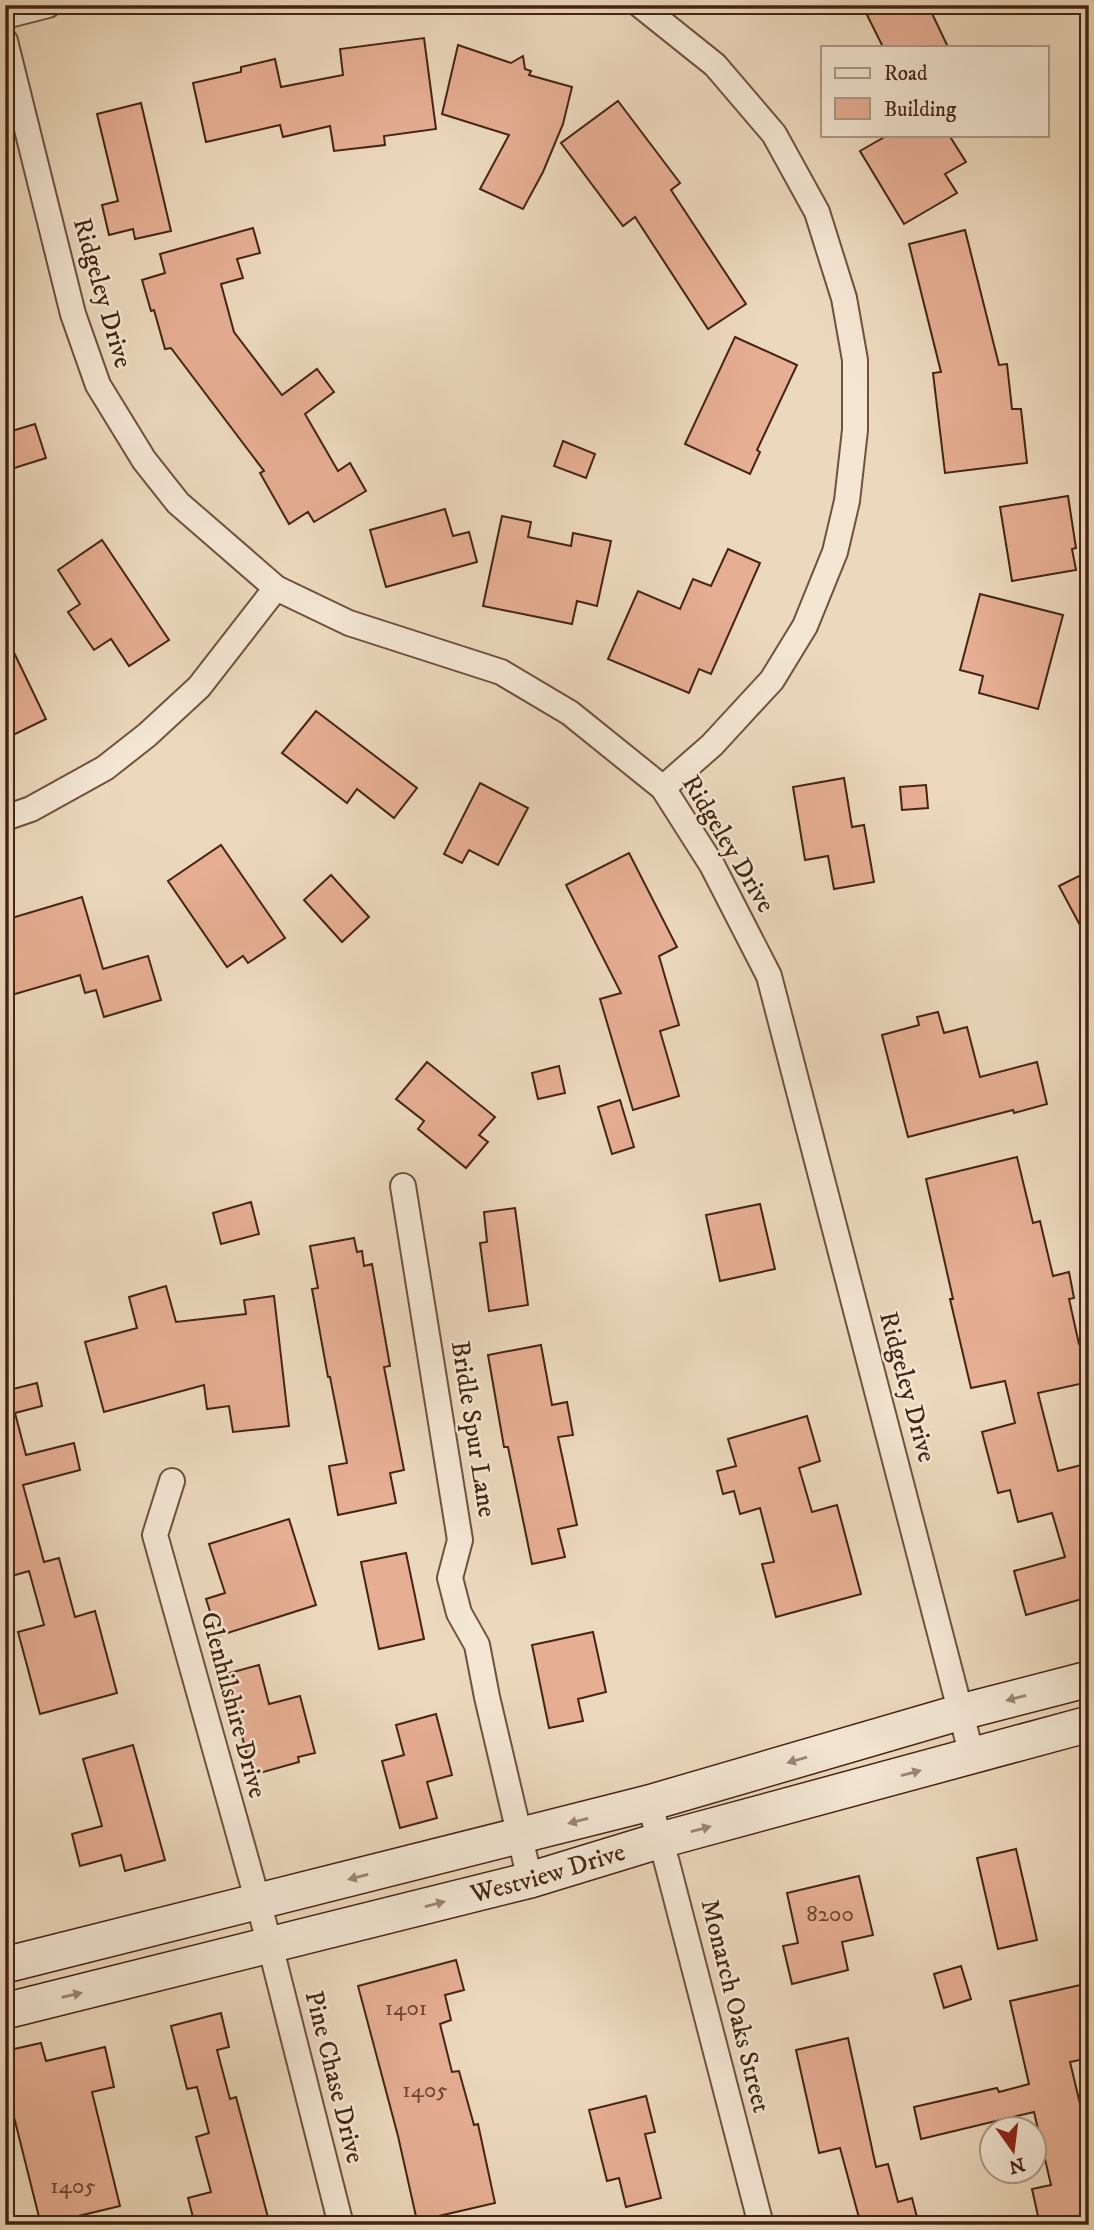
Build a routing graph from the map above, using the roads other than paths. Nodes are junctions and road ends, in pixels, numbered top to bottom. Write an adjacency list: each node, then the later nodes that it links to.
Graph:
1 (48, 5): 3 (street)
2 (640, 5): 6 (street)
3 (5, 16)
4 (5, 41): 5 (street, Ridgeley Drive)
5 (276, 588): 6 (street, Ridgeley Drive); 7 (street)
6 (663, 788): 11 (street, Ridgeley Drive)
7 (5, 818)
8 (403, 1186): 15 (street, Bridle Spur Lane)
9 (172, 1482): 18 (street, Glenhilshire Drive)
10 (1089, 1679): 11 (main road, Westview Drive, one-way to 11)
11 (961, 1712): 13 (street, Ridgeley Drive); 14 (main road, Westview Drive, one-way to 14)
12 (1089, 1724): 13 (main road, Westview Drive)
13 (972, 1756): 16 (main road, Westview Drive, one-way to 13)
14 (649, 1802): 15 (main road, Westview Drive, one-way to 15); 16 (street, Monarch Oaks Street)
15 (521, 1835): 17 (street, Bridle Spur Lane); 18 (main road, Westview Drive, one-way to 18)
16 (662, 1840): 17 (main road, Westview Drive); 23 (street, Monarch Oaks Street)
17 (530, 1881): 19 (main road, Westview Drive, one-way to 17)
18 (257, 1902): 19 (street, Glenhilshire Drive); 20 (main road, Westview Drive)
19 (270, 1945): 21 (main road, Westview Drive, one-way to 19); 22 (street, Pine Chase Drive)
20 (5, 1965)
21 (5, 2011)
22 (341, 2225)
23 (761, 2225)

